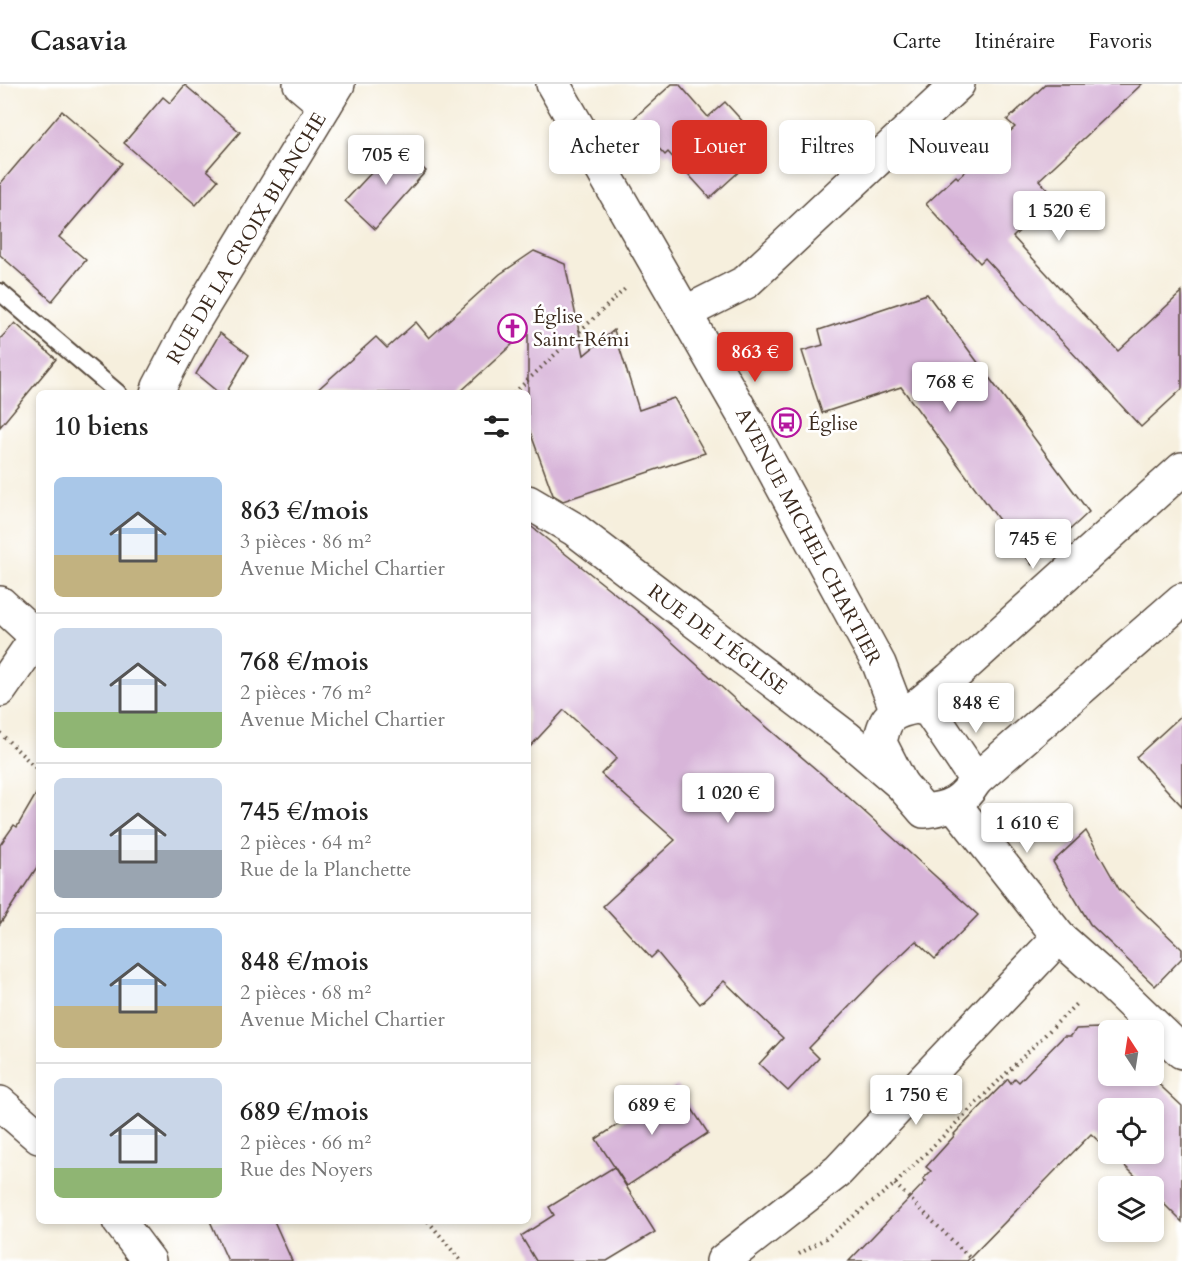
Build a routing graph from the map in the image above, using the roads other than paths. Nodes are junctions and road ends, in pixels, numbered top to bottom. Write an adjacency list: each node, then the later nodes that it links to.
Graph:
1 (300, 84): 4 (street)
2 (553, 84): 6 (street, AVENUE MICHEL CHARTIER)
3 (958, 84): 6 (street)
4 (331, 95): 8 (street, RUE DE LA CROIX BLANCHE)
5 (0, 292): 7 (lane)
6 (685, 313): 16 (street, AVENUE MICHEL CHARTIER)
7 (114, 390)
8 (158, 390)
9 (1182, 469): 16 (street)
10 (531, 504): 18 (street, RUE DE L'ÉGLISE)
11 (1182, 600): 17 (street)
12 (0, 603): 13 (street)
13 (36, 634)
14 (36, 639): 15 (street)
15 (0, 690)
16 (907, 709): 17 (street); 18 (street)
17 (976, 780): 19 (street)
18 (901, 784): 19 (street)
19 (954, 804): 20 (street)
20 (1059, 937): 21 (street); 26 (street)
21 (1182, 1052)
22 (0, 1103): 23 (street)
23 (36, 1134)
24 (121, 1224): 25 (street)
25 (149, 1261)
26 (723, 1261)

